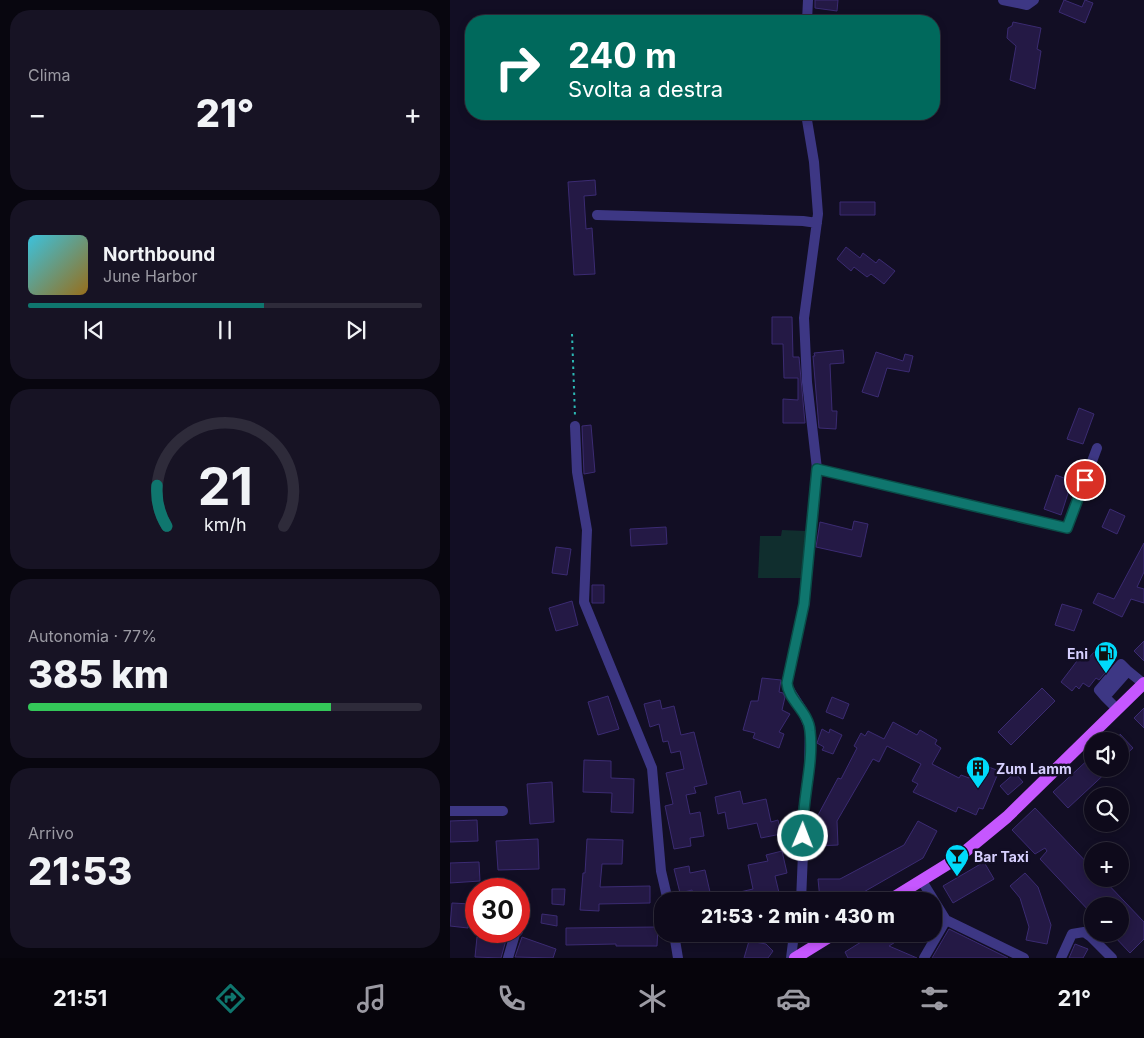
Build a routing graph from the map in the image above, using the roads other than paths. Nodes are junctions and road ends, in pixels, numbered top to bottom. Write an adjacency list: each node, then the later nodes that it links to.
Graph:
1 (808, 0): 4 (street)
2 (1002, 0): 3 (street)
3 (1034, 0)
4 (807, 15)
5 (807, 120): 7 (street)
6 (596, 215): 7 (street)
7 (816, 224): 10 (street)
8 (575, 426): 16 (street)
9 (1097, 448): 10 (street)
10 (817, 469): 17 (street)
11 (1144, 683): 12 (main road); 12 (street)
12 (1117, 709): 15 (main road)
13 (450, 811): 14 (street)
14 (503, 811)
15 (922, 881): 18 (main road); 19 (street)
16 (666, 892)
17 (802, 892)
18 (903, 892)
19 (946, 920): 28 (street); 29 (street)
20 (675, 942): 25 (street)
21 (792, 942): 26 (street)
22 (821, 942): 27 (main road)
23 (512, 943): 24 (street)
24 (508, 958)
25 (678, 958)
26 (790, 958)
27 (795, 958)
28 (924, 958)
29 (1024, 958)
30 (1061, 958): 31 (street)
31 (1112, 958)

